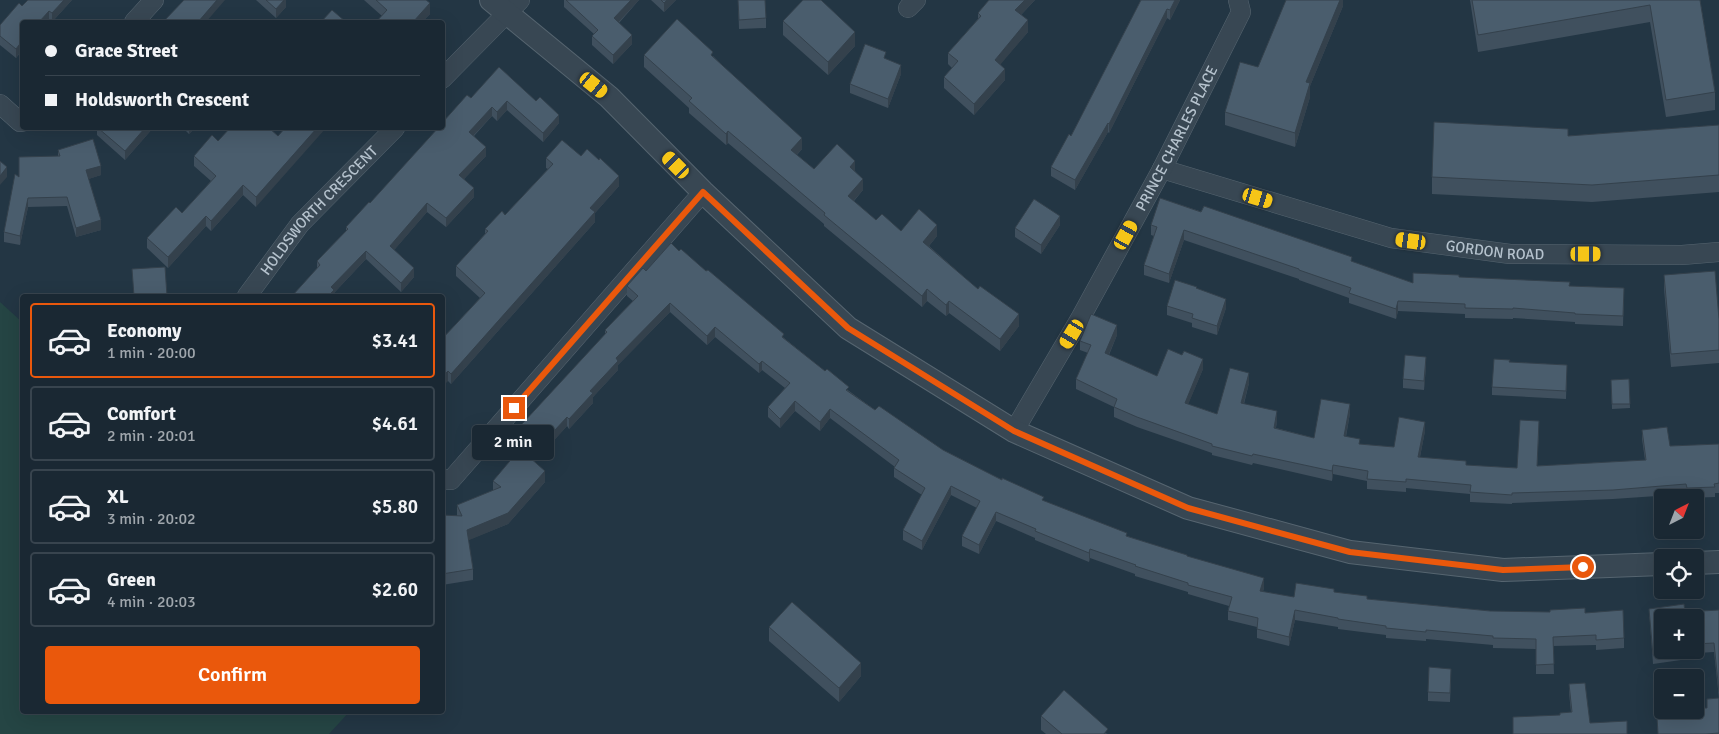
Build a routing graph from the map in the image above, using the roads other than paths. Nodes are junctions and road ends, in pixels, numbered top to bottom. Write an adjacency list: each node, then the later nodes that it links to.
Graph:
1 (154, 0): 4 (street)
2 (1238, 0): 9 (street, PRINCE CHARLES PLACE)
3 (506, 4): 5 (street); 10 (street)
4 (136, 20)
5 (445, 75)
6 (0, 104): 7 (street)
7 (20, 122)
8 (393, 130): 12 (street, HOLDSWORTH CRESCENT)
9 (1162, 169): 11 (street, GORDON ROAD); 13 (street, PRINCE CHARLES PLACE)
10 (703, 192): 13 (street); 14 (street)
11 (1719, 252)
12 (248, 294)
13 (1014, 431): 17 (street)
14 (445, 479)
15 (1719, 562): 16 (street)
16 (1704, 563)
17 (1654, 564)

